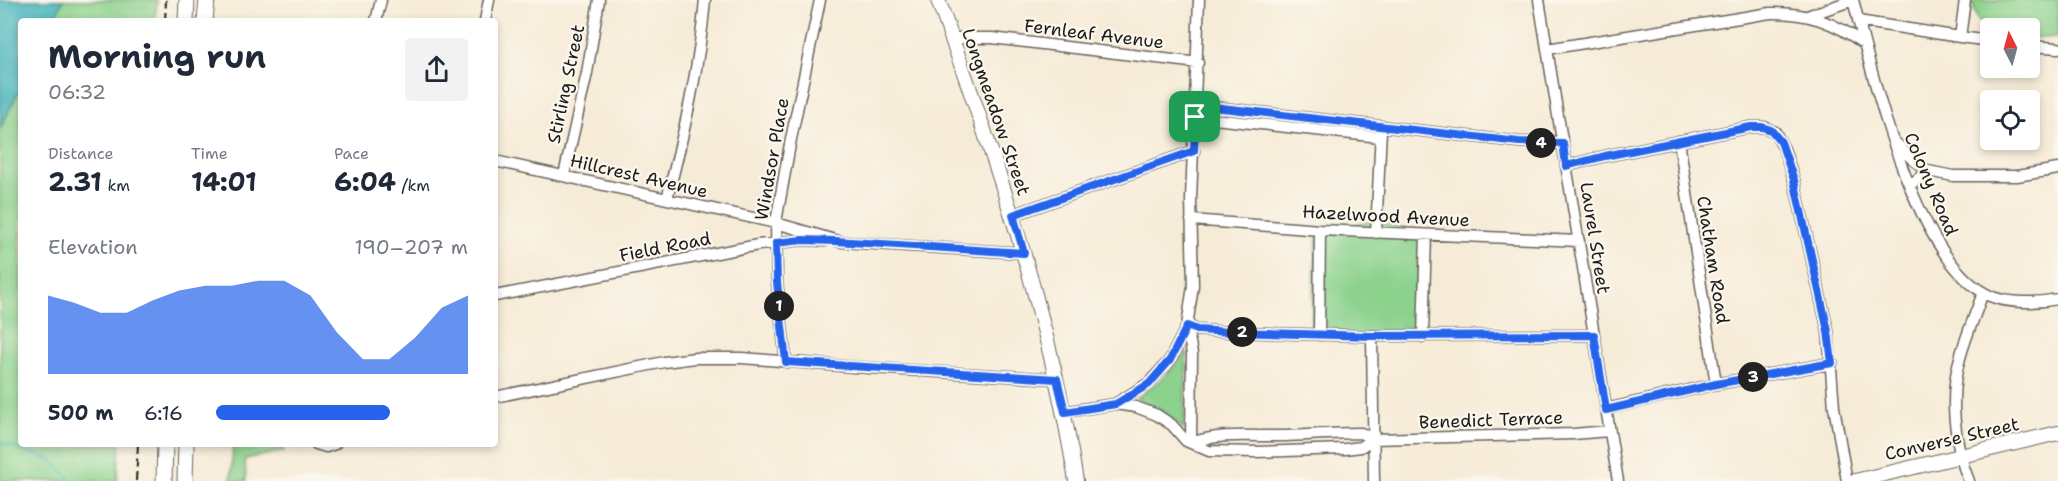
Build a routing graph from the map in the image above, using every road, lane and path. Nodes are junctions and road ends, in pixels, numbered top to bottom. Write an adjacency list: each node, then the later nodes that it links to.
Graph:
1 (188, 0): 14 (highway)
2 (207, 0): 15 (highway)
3 (381, 0): 16 (street)
4 (489, 0): 17 (street)
5 (599, 0): 38 (street, Stirling Street)
6 (705, 0): 40 (street)
7 (820, 0): 43 (street, Windsor Place)
8 (938, 0): 20 (main road, Longmeadow Street)
9 (1199, 0): 26 (street)
10 (1539, 0): 25 (street, Laurel Street)
11 (1853, 0): 13 (street); 18 (street, Colony Road)
12 (1965, 0): 19 (street)
13 (1807, 15): 22 (street); 25 (street)
14 (186, 18)
15 (205, 18)
16 (377, 18)
17 (486, 18)
18 (1858, 21): 19 (street); 22 (street, Colony Road)
19 (1960, 37): 21 (street)
20 (951, 38): 26 (street, Fernleaf Avenue); 41 (main road, Longmeadow Street)
21 (1980, 40)
22 (1864, 44): 31 (street, Colony Road)
23 (2040, 47): 24 (street)
24 (2058, 48)
25 (1547, 49): 32 (street, Laurel Street)
26 (1198, 63): 27 (street)
27 (1196, 105): 28 (street); 29 (street)
28 (1195, 117): 29 (street); 33 (street)
29 (1380, 132): 32 (street); 45 (street)
30 (1679, 141): 35 (street); 60 (street); 62 (street, Chatham Road)
31 (1893, 141): 37 (street); 39 (street, Colony Road)
32 (1563, 143): 35 (street, Laurel Street)
33 (1194, 151): 41 (street); 42 (street)
34 (498, 162): 38 (street, Hillcrest Avenue)
35 (1566, 166): 47 (street, Laurel Street)
36 (2058, 169): 37 (street)
37 (1928, 171): 39 (street)
38 (564, 175): 40 (street, Hillcrest Avenue)
39 (1910, 185): 51 (street, Colony Road)
40 (668, 199): 43 (street, Hillcrest Avenue)
41 (1013, 215): 50 (main road, Longmeadow Street)
42 (1191, 220): 44 (street, Hazelwood Avenue); 54 (street)
43 (776, 223): 48 (street, Field Road); 49 (street, Windsor Place)
44 (1320, 230): 45 (street, Hazelwood Avenue); 55 (street)
45 (1376, 233): 46 (street, Hazelwood Avenue)
46 (1426, 235): 47 (street, Hazelwood Avenue); 58 (street)
47 (1579, 241): 56 (street, Laurel Street)
48 (842, 242): 49 (street, Field Road); 50 (street, Field Road)
49 (776, 243): 52 (street, Field Road); 59 (street, Windsor Place)
50 (1024, 253): 61 (main road, Longmeadow Street)
51 (1983, 292): 53 (street, Colony Road); 73 (street)
52 (498, 296)
53 (2058, 299)
54 (1187, 326): 55 (street); 64 (street); 70 (street)
55 (1319, 335): 57 (street)
56 (1594, 335): 58 (street); 65 (street, Laurel Street)
57 (1372, 336): 58 (street); 69 (street)
58 (1423, 337)
59 (786, 362): 61 (street); 63 (street)
60 (1832, 363): 62 (street); 79 (street)
61 (1057, 379): 66 (main road, Longmeadow Street)
62 (1716, 384): 65 (street)
63 (498, 396)
64 (1116, 404): 66 (street); 70 (street, Benedict Terrace)
65 (1606, 410): 67 (street, Laurel Street)
66 (1065, 412): 76 (main road, Longmeadow Street)
67 (1609, 431): 69 (street, Benedict Terrace); 78 (street, Laurel Street)
68 (2058, 432): 73 (main road, Converse Street)
69 (1372, 439): 70 (street, Benedict Terrace); 70 (street, Benedict Terrace); 77 (street)
70 (1191, 443)
71 (165, 447): 74 (highway)
72 (186, 447): 75 (highway)
73 (1962, 455): 80 (main road, Converse Street); 81 (street)
74 (164, 481)
75 (186, 481)
76 (1076, 481)
77 (1374, 481)
78 (1618, 481)
79 (1847, 481)
80 (1855, 481)
81 (1969, 481)

